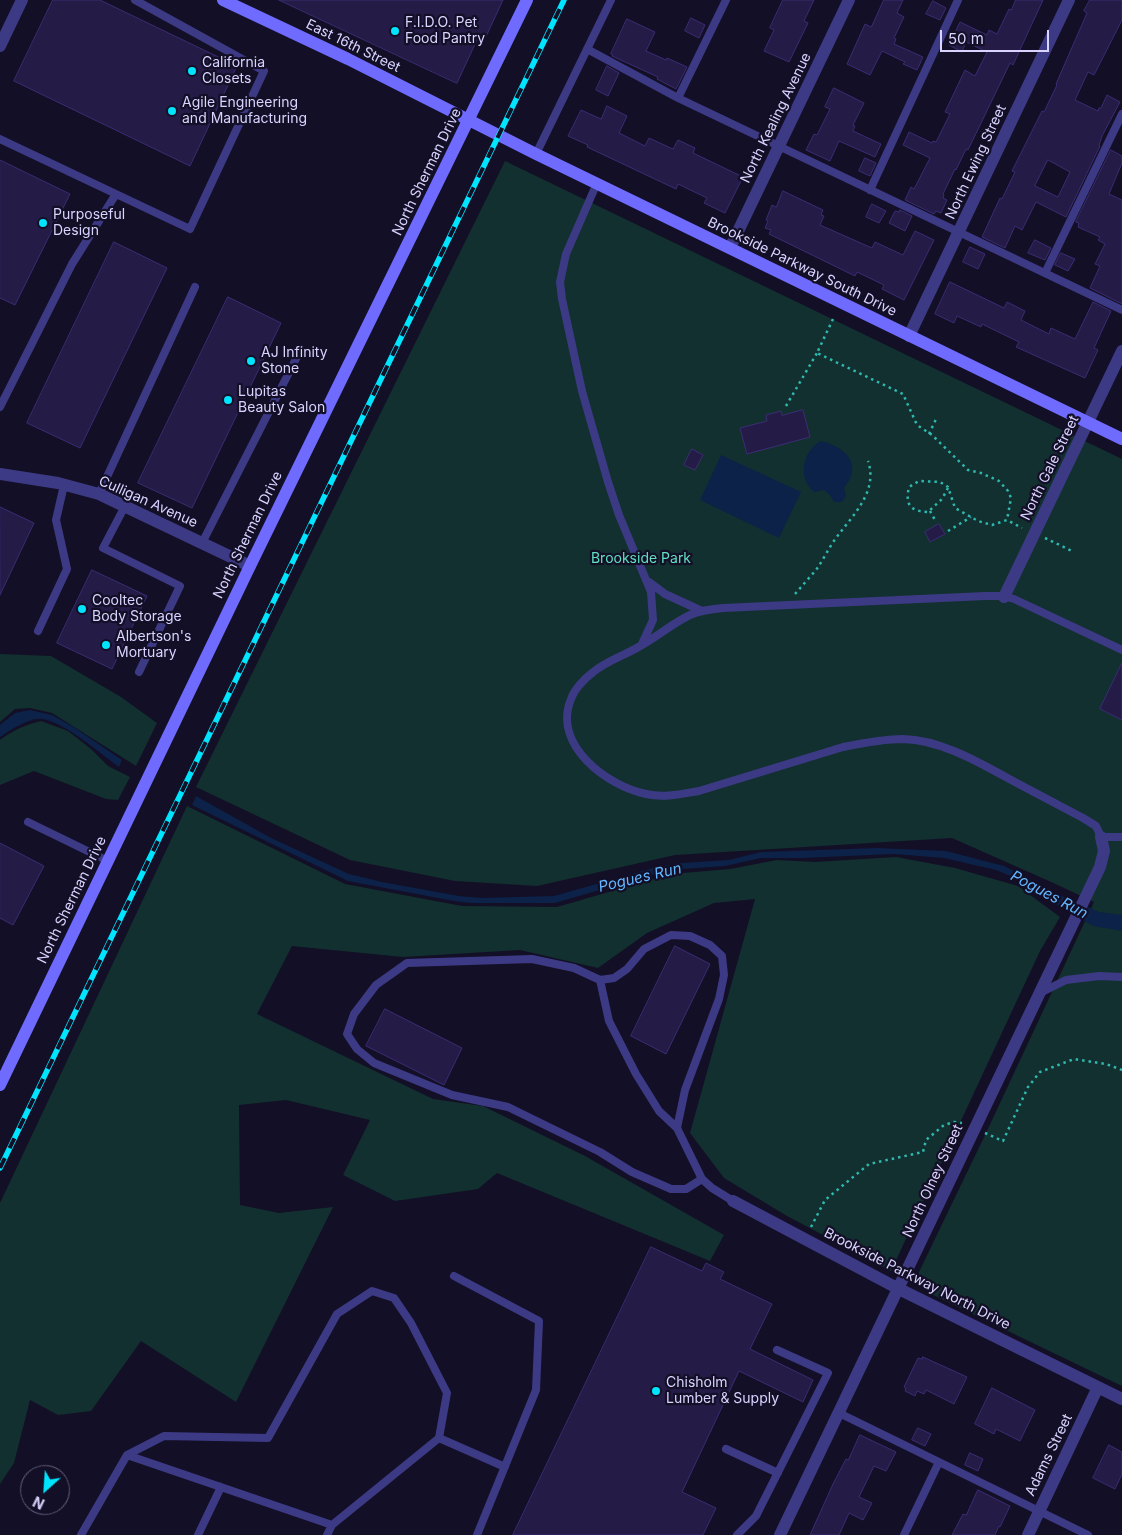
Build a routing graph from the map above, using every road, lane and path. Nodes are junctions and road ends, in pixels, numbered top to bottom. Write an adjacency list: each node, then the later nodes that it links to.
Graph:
1 (22, 0): 10 (street)
2 (135, 0): 20 (lane)
3 (223, 0): 14 (main road, East 16th Street)
4 (527, 0): 14 (main road, North Sherman Drive)
5 (611, 0): 11 (lane)
6 (726, 0): 12 (lane)
7 (849, 0): 16 (street, North Kealing Avenue)
8 (958, 0): 19 (lane)
9 (1069, 0): 21 (street, North Ewing Street)
10 (0, 46)
11 (587, 49): 12 (lane); 17 (lane)
12 (678, 98): 16 (lane)
13 (1122, 114): 23 (lane)
14 (469, 120): 17 (main road, Brookside Parkway South Drive); 51 (main road, North Sherman Drive)
15 (0, 139): 20 (lane)
16 (779, 146): 19 (lane); 22 (street, North Kealing Avenue)
17 (536, 154): 18 (main road, Brookside Parkway South Drive)
18 (597, 183): 22 (main road, Brookside Parkway South Drive); 52 (lane)
19 (870, 190): 21 (lane)
20 (116, 194): 32 (lane)
21 (959, 232): 23 (lane); 27 (street, North Ewing Street)
22 (730, 248): 27 (main road, Brookside Parkway South Drive)
23 (1046, 273): 25 (lane)
24 (195, 286): 41 (lane)
25 (1122, 310)
26 (832, 319): 30 (path)
27 (909, 336): 34 (main road, Brookside Parkway South Drive)
28 (301, 349): 49 (lane)
29 (1122, 351): 34 (street, North Gale Street)
30 (817, 353): 31 (path); 35 (path)
31 (786, 406)
32 (0, 407)
33 (937, 418): 35 (path)
34 (1088, 422): 36 (main road, Brookside Parkway South Drive); 48 (street, North Gale Street)
35 (930, 434): 45 (path)
36 (1122, 439)
37 (868, 461): 54 (path)
38 (0, 474): 39 (street, Culligan Avenue)
39 (64, 485): 41 (street, Culligan Avenue); 56 (lane)
40 (948, 488): 43 (path); 43 (path); 44 (path)
41 (100, 494): 42 (street, Culligan Avenue)
42 (124, 506): 49 (street, Culligan Avenue); 59 (lane)
43 (930, 511): 46 (path)
44 (971, 518): 45 (path); 47 (path)
45 (1007, 520): 48 (path)
46 (936, 522)
47 (948, 531)
48 (1035, 533): 50 (path); 53 (street, North Gale Street)
49 (202, 543): 51 (street, Culligan Avenue)
50 (1074, 552)
51 (250, 566): 63 (main road, North Sherman Drive)
52 (647, 581): 55 (lane); 57 (lane)
53 (1004, 597): 54 (lane); 58 (lane)
54 (786, 605): 55 (lane)
55 (702, 611): 57 (lane)
56 (38, 631)
57 (641, 646): 61 (lane)
58 (1122, 650)
59 (140, 672)
60 (28, 822): 63 (lane)
61 (1101, 837): 62 (lane); 66 (street, North Olney Street)
62 (1122, 837)
63 (108, 861): 68 (main road, North Sherman Drive)
64 (1122, 977): 66 (lane)
65 (600, 980): 70 (lane); 70 (lane); 72 (lane)
66 (1040, 993): 76 (street, North Olney Street)
67 (1122, 1070): 71 (path)
68 (0, 1085)
69 (966, 1124): 74 (path)
70 (676, 1128): 72 (lane)
71 (986, 1133)
72 (702, 1179): 73 (lane, Brookside Parkway North Drive)
73 (733, 1201): 76 (street, Brookside Parkway North Drive)
74 (814, 1220)
75 (454, 1276): 85 (lane)
76 (899, 1289): 78 (street, Brookside Parkway North Drive); 80 (street, North Olney Street)
77 (777, 1350): 86 (lane)
78 (1098, 1387): 79 (street, Brookside Parkway North Drive); 88 (street, Adams Street)
79 (1122, 1399)
80 (839, 1413): 84 (lane); 95 (street, North Olney Street)
81 (439, 1438): 83 (lane); 85 (lane); 89 (lane)
82 (726, 1450): 86 (lane)
83 (127, 1455): 87 (lane); 90 (lane)
84 (939, 1462): 88 (lane); 96 (lane)
85 (505, 1467): 93 (lane)
86 (778, 1473): 94 (lane)
87 (221, 1487): 89 (lane); 91 (lane)
88 (1039, 1511): 97 (street, Adams Street); 98 (lane)
89 (332, 1526): 92 (lane)
90 (81, 1535)
91 (198, 1535)
92 (327, 1535)
93 (477, 1535)
94 (737, 1535)
95 (780, 1535)
96 (904, 1535)
97 (1028, 1535)
98 (1088, 1535)

